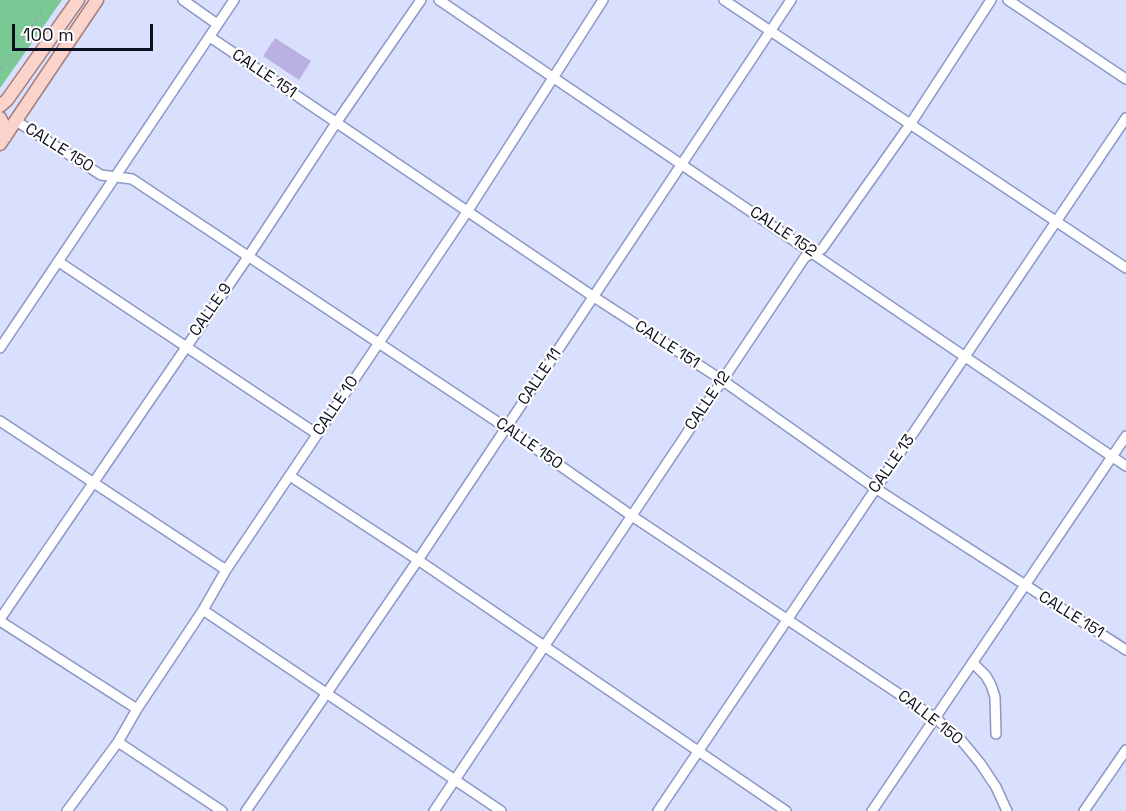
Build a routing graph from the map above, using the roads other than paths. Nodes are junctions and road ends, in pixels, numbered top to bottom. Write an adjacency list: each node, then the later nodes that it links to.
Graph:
1 (78, 0): 17 (main road)
2 (97, 0): 20 (main road)
3 (183, 0): 12 (street)
4 (234, 0): 12 (street)
5 (421, 0): 21 (street, CALLE 9)
6 (440, 0): 15 (street, CALLE 152)
7 (603, 0): 15 (street, CALLE 10)
8 (724, 0): 13 (street)
9 (791, 0): 13 (street, CALLE 11)
10 (991, 0): 22 (street, CALLE 12)
11 (1008, 0): 16 (street)
12 (217, 24): 14 (street)
13 (771, 30): 22 (street); 24 (street, CALLE 11)
14 (210, 37): 21 (street, CALLE 151); 25 (street)
15 (554, 78): 24 (street, CALLE 152); 26 (street, CALLE 10)
16 (1126, 79)
17 (0, 106)
18 (0, 118): 23 (main road)
19 (1126, 118): 27 (street, CALLE 13)
20 (16, 121): 23 (main road); 25 (street, CALLE 150)
21 (336, 123): 26 (street, CALLE 151); 29 (street, CALLE 9)
22 (910, 123): 27 (street); 28 (street, CALLE 12)
23 (2, 140)
24 (681, 164): 28 (street, CALLE 152); 32 (street, CALLE 11)
25 (114, 177): 29 (street, CALLE 150); 30 (street)
26 (467, 212): 32 (street, CALLE 151); 34 (street, CALLE 10)
27 (1056, 222): 31 (street); 36 (street, CALLE 13)
28 (813, 253): 36 (street, CALLE 152); 37 (street, CALLE 12)
29 (248, 257): 34 (street, CALLE 150); 35 (street, CALLE 9)
30 (59, 262): 33 (street); 35 (street)
31 (1126, 268)
32 (594, 297): 37 (street, CALLE 151); 39 (street, CALLE 11)
33 (1, 343)
34 (379, 344): 39 (street, CALLE 150); 40 (street, CALLE 10)
35 (186, 347): 40 (street); 45 (street, CALLE 9)
36 (967, 356): 42 (street, CALLE 152); 46 (street, CALLE 13)
37 (722, 380): 46 (street, CALLE 151); 47 (street, CALLE 12)
38 (0, 421): 45 (street)
39 (505, 427): 47 (street, CALLE 150); 48 (street, CALLE 11)
40 (317, 434): 44 (street, CALLE 10)
41 (1126, 436): 42 (street)
42 (1112, 456): 43 (street, CALLE 152); 50 (street)
43 (1126, 466)
44 (290, 476): 48 (street); 49 (street, CALLE 10)
45 (92, 483): 49 (street); 53 (street, CALLE 9)
46 (874, 488): 50 (street, CALLE 151); 52 (street, CALLE 13)
47 (632, 516): 52 (street, CALLE 150); 54 (street, CALLE 12)
48 (418, 560): 54 (street); 57 (street, CALLE 11)
49 (226, 570): 51 (street, CALLE 10)
50 (1025, 586): 55 (street, CALLE 151); 56 (street)
51 (203, 610): 57 (street); 58 (street, CALLE 10)
52 (787, 618): 59 (street, CALLE 150); 63 (street, CALLE 13)
53 (0, 620): 58 (street)
54 (544, 648): 63 (street); 64 (street, CALLE 12)
55 (1126, 650)
56 (973, 663): 59 (street); 60 (street)
57 (326, 694): 64 (street); 67 (street, CALLE 11)
58 (137, 709): 61 (street, CALLE 10)
59 (935, 718): 72 (street); 73 (street, CALLE 150)
60 (996, 734)
61 (118, 742): 65 (street, CALLE 10); 66 (street)
62 (1126, 750): 74 (street)
63 (698, 751): 70 (street, CALLE 13); 71 (street)
64 (455, 780): 68 (street, CALLE 12); 69 (street)
65 (68, 811)
66 (222, 811)
67 (246, 811)
68 (434, 811)
69 (501, 811)
70 (658, 811)
71 (786, 811)
72 (872, 811)
73 (1007, 811)
74 (1084, 811)

